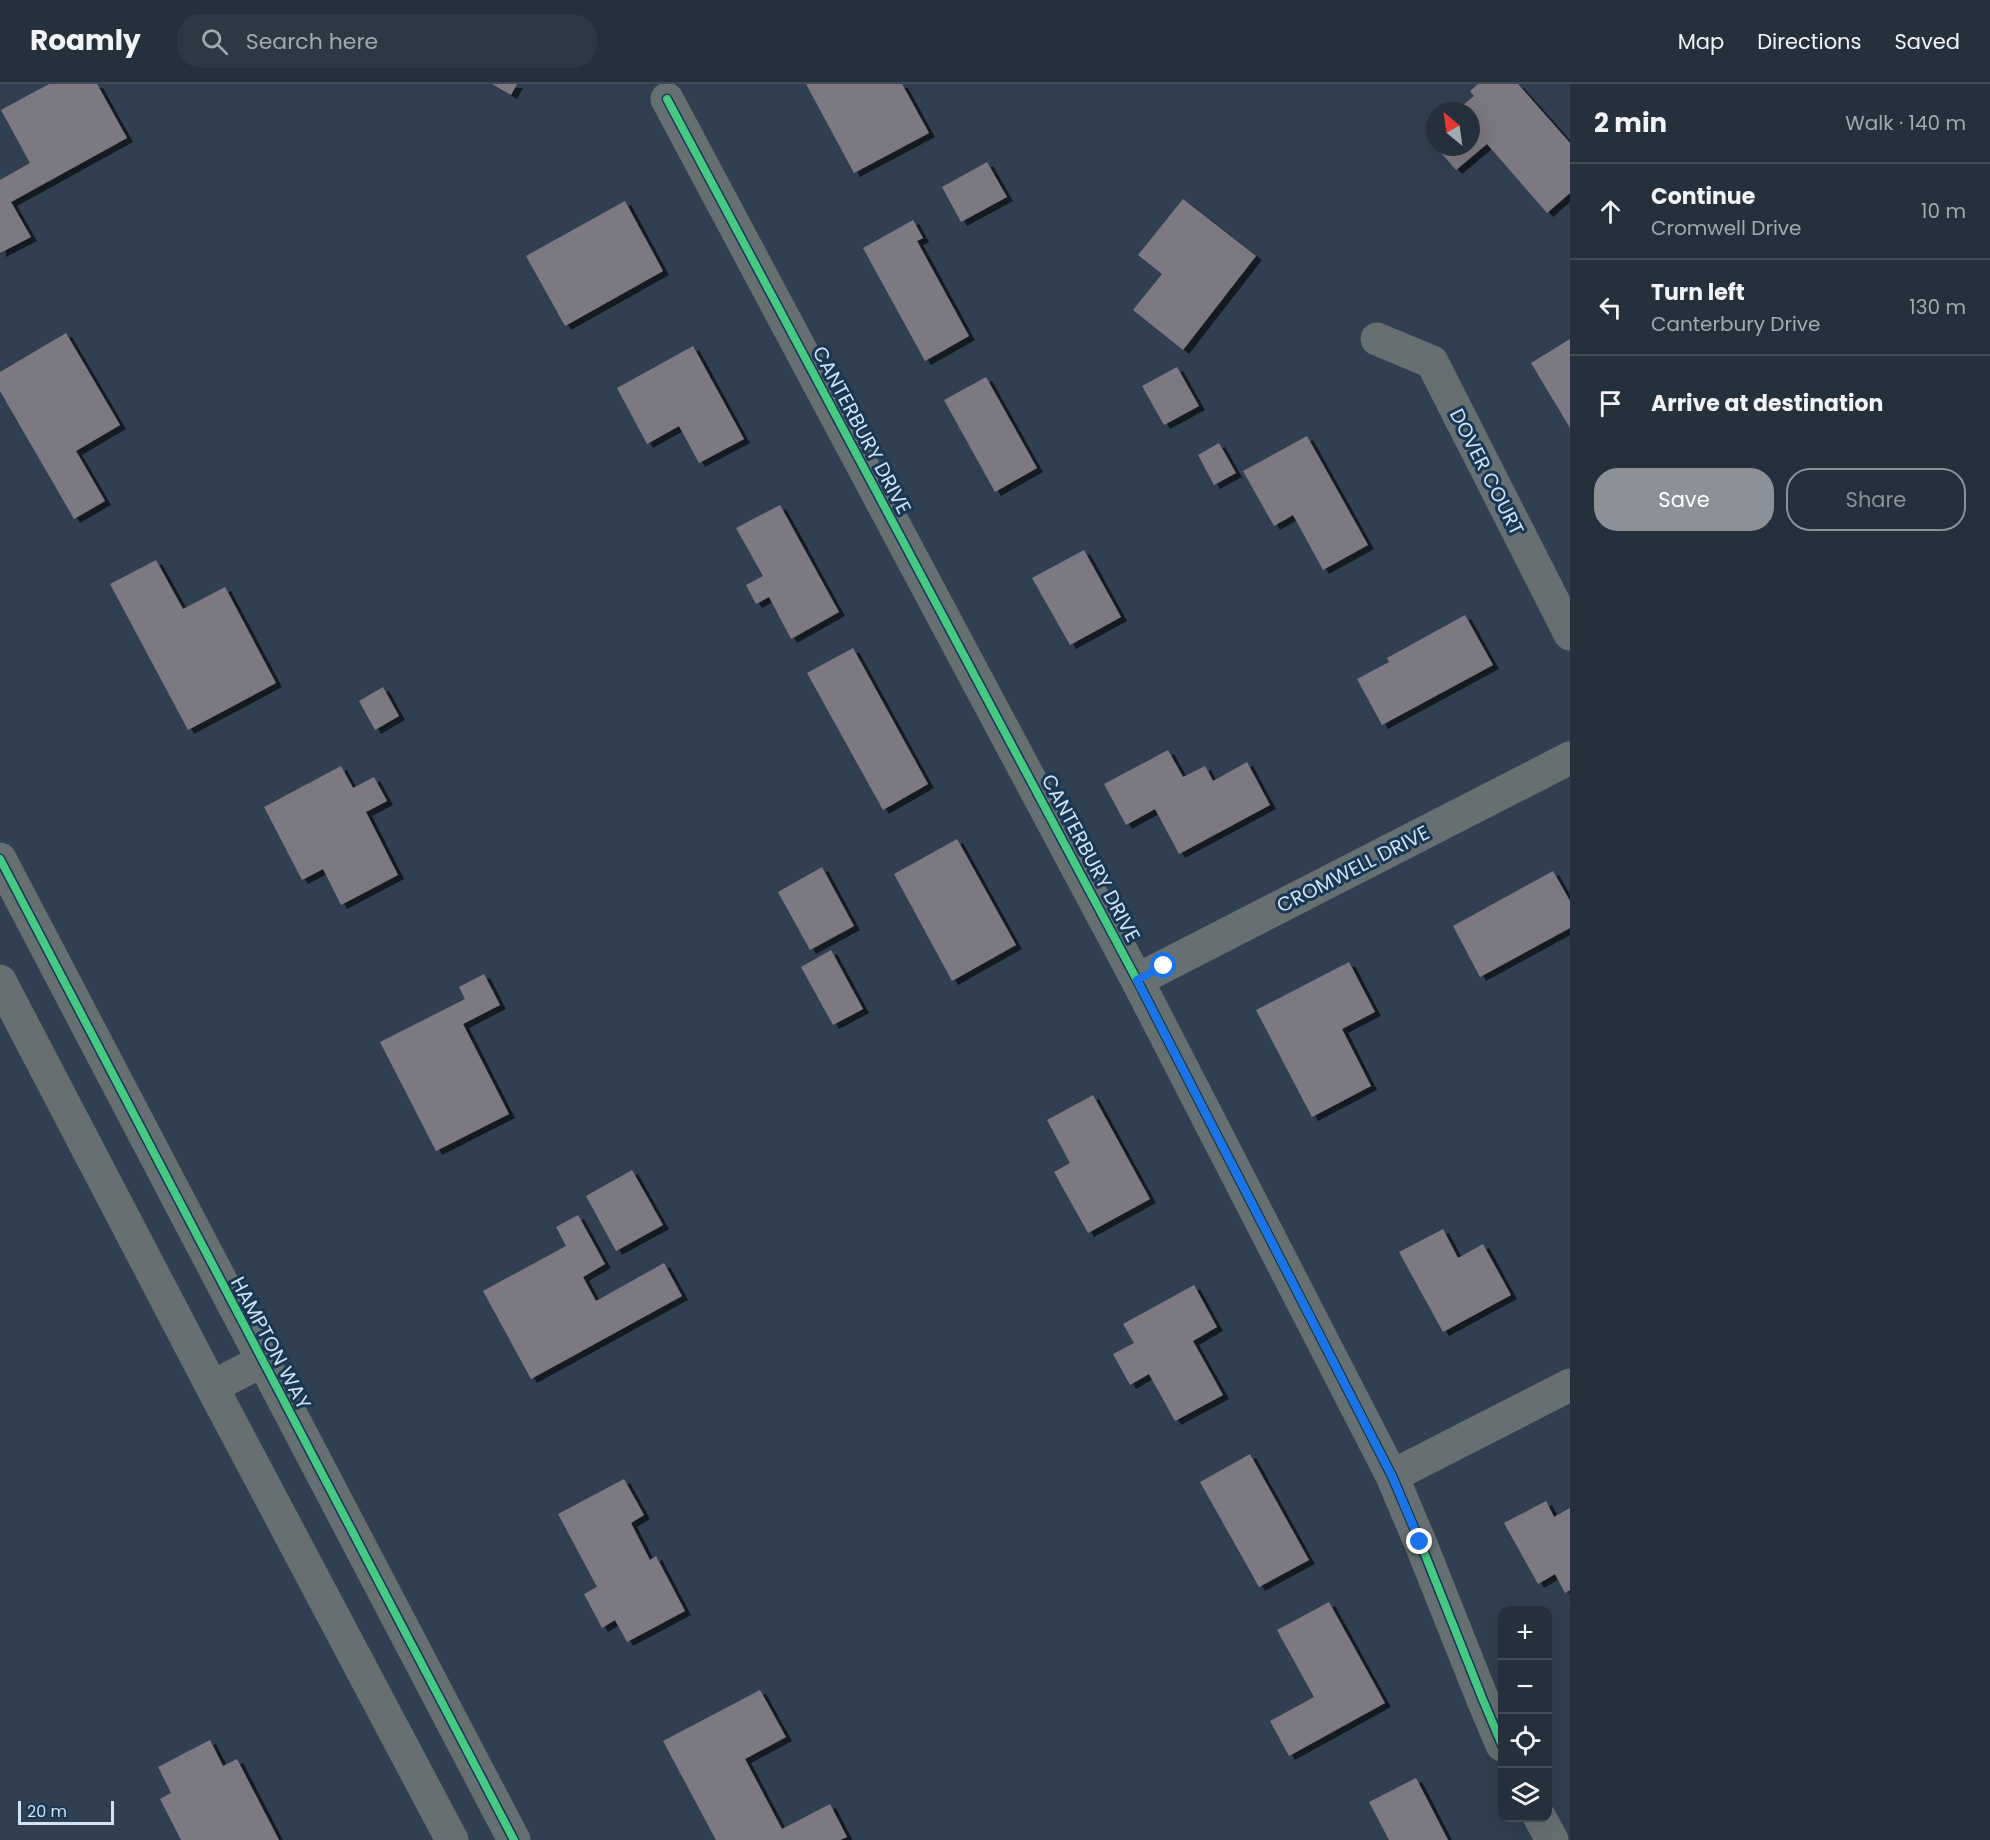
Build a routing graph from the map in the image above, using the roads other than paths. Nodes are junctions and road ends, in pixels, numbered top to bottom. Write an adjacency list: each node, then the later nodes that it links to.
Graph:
1 (666, 99): 6 (street, CANTERBURY DRIVE)
2 (1377, 339): 3 (street, DOVER COURT)
3 (1570, 634)
4 (1570, 758): 6 (street, CROMWELL DRIVE)
5 (0, 859): 8 (street, HAMPTON WAY)
6 (1137, 980): 11 (street, CANTERBURY DRIVE)
7 (0, 981): 10 (street)
8 (262, 1361): 10 (street); 15 (street, HAMPTON WAY)
9 (1570, 1385): 11 (street)
10 (212, 1387): 14 (street)
11 (1392, 1476): 12 (street, CANTERBURY DRIVE)
12 (1498, 1733)
13 (1542, 1822): 16 (street)
14 (452, 1840)
15 (514, 1840)
16 (1552, 1840)

